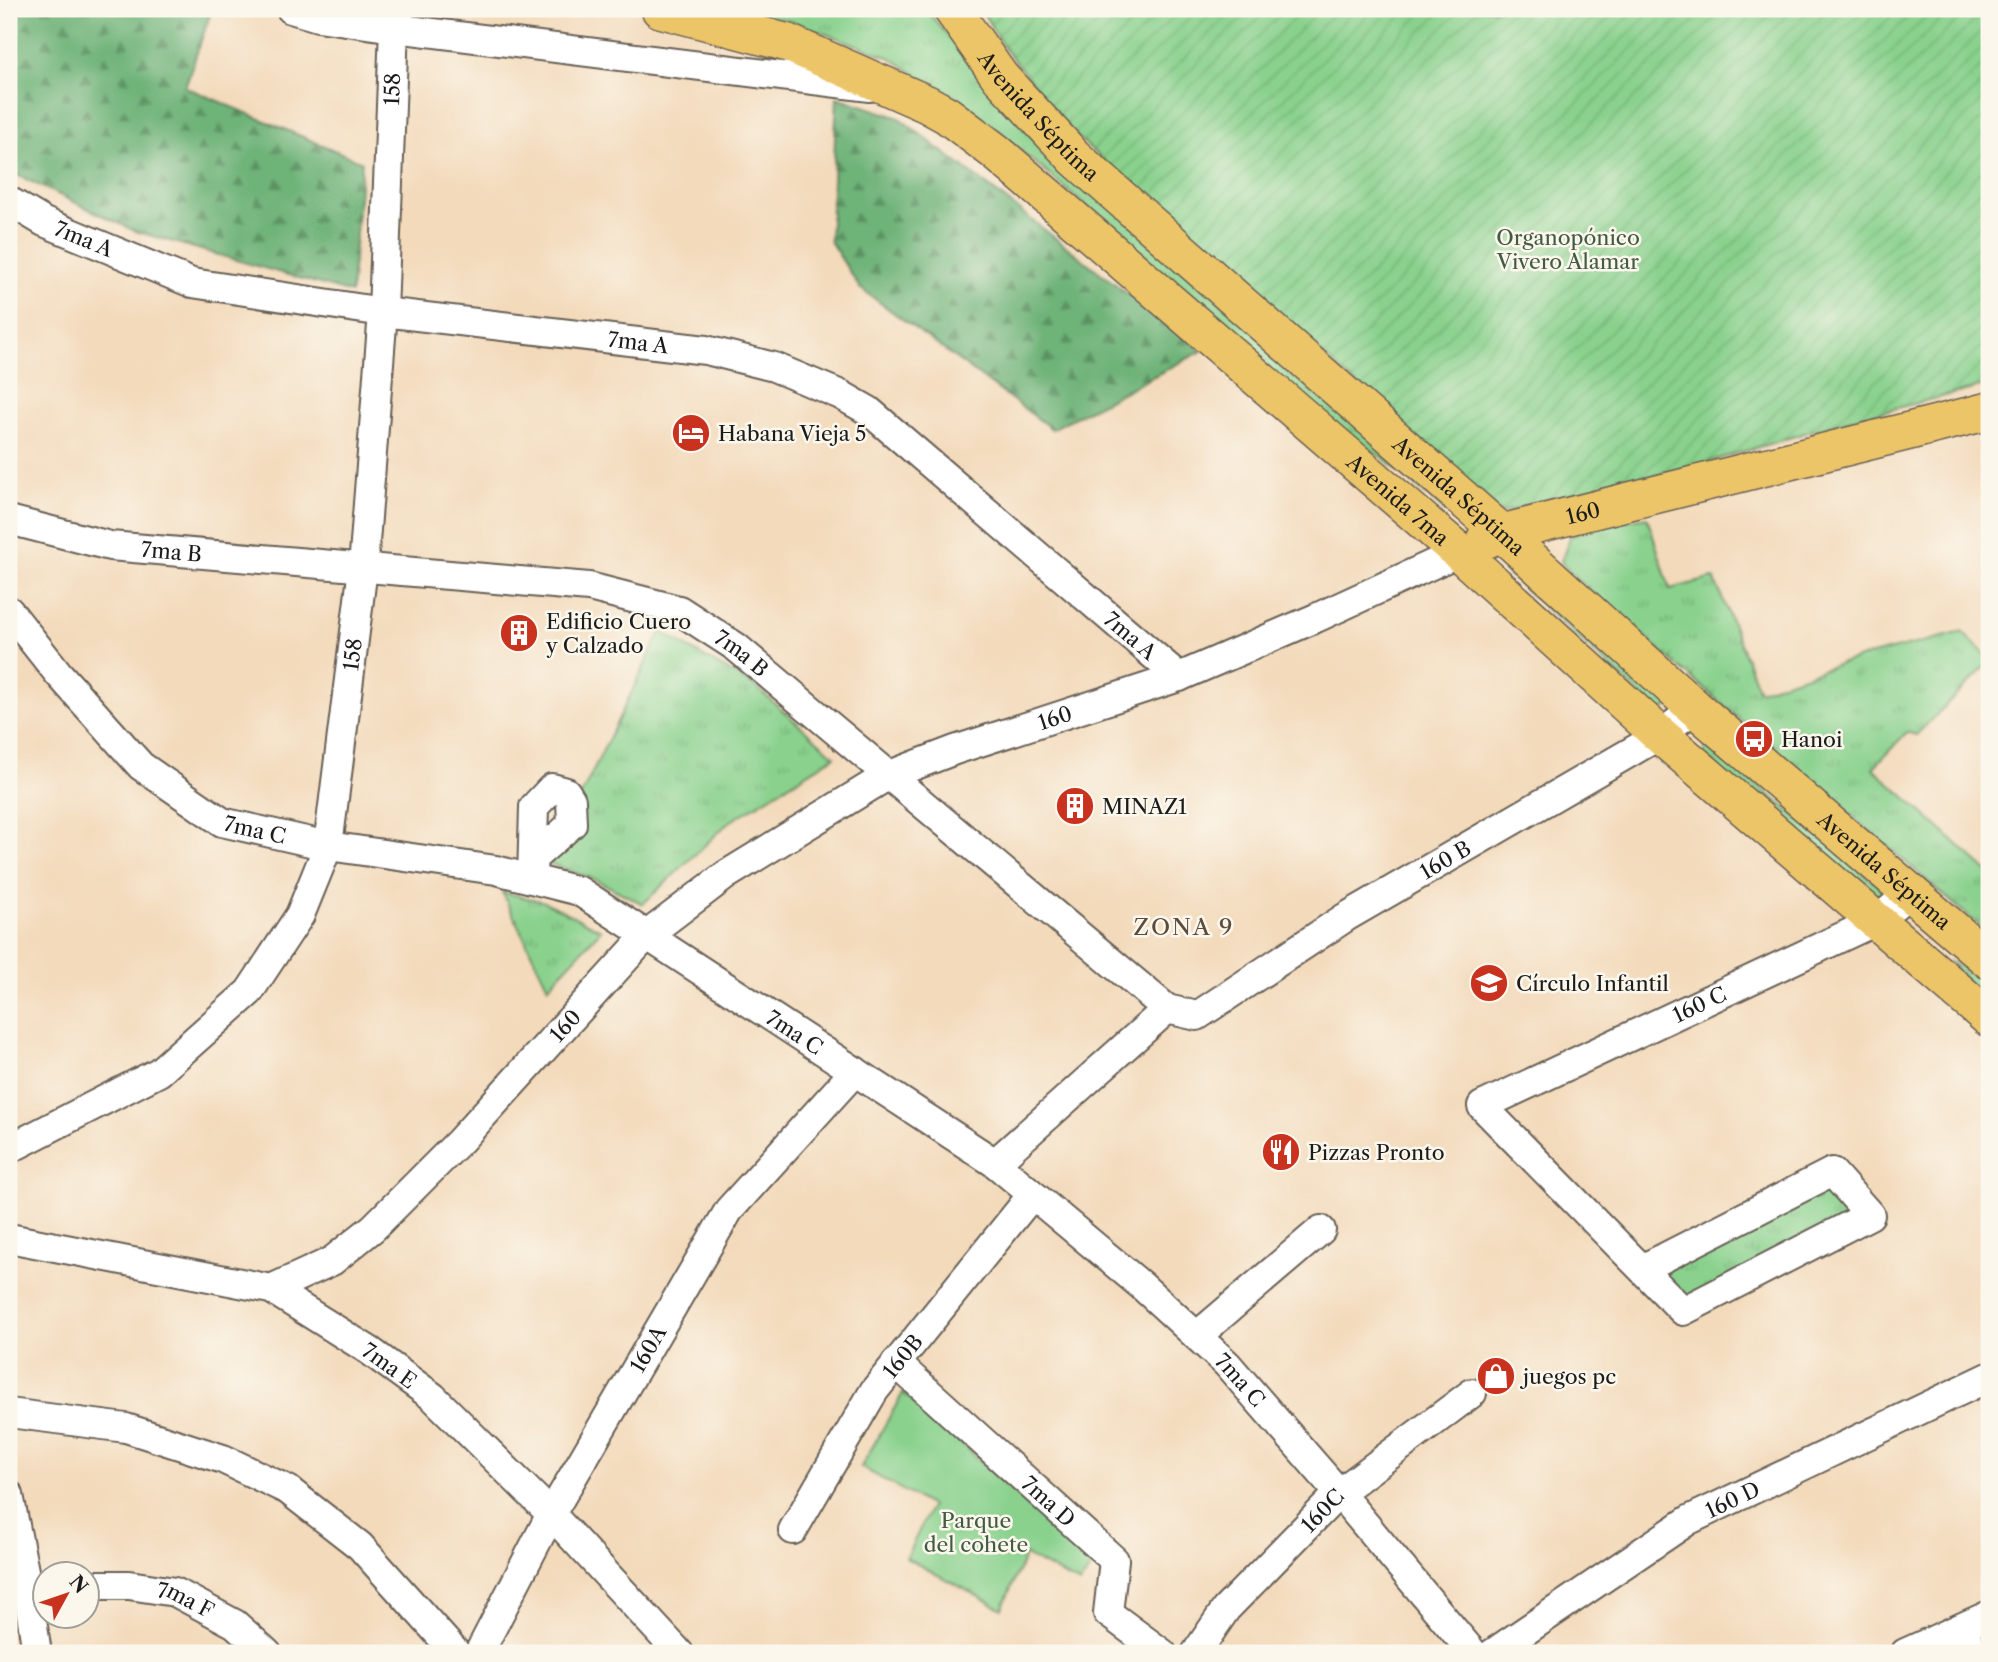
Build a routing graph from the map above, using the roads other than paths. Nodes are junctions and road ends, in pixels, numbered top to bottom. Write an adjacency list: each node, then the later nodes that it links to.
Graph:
1 (291, 9): 4 (street)
2 (660, 9): 5 (main road)
3 (952, 9): 10 (main road, Avenida Séptima)
4 (397, 18): 5 (street); 7 (street, 158)
5 (897, 90): 11 (main road, Avenida 7ma)
6 (9, 201): 7 (street, 7ma A)
7 (383, 312): 12 (street, 158); 14 (street, 7ma A)
8 (1989, 411): 10 (main road, 160)
9 (9, 520): 12 (street, 7ma B)
10 (1502, 533): 11 (main road, 160); 15 (main road, Avenida Séptima)
11 (1459, 552): 14 (street, 160); 16 (main road, Avenida Séptima)
12 (363, 568): 17 (street, 7ma B); 18 (street, 158)
13 (9, 611): 18 (street, 7ma C)
14 (1179, 677): 17 (street, 160)
15 (1695, 708): 16 (street, 160 B); 19 (main road, Avenida Séptima)
16 (1660, 736): 20 (main road, Avenida Séptima); 24 (street, 160 B)
17 (887, 776): 21 (street, 160); 23 (street, 7ma B)
18 (328, 846): 21 (street, 7ma C); 27 (street, 158)
19 (1910, 891): 20 (street, 160 C); 22 (main road, Avenida Séptima)
20 (1878, 920): 25 (main road, Avenida Séptima); 32 (street, 160 C)
21 (648, 935): 26 (street, 7ma C); 33 (street, 160)
22 (1989, 960)
23 (1167, 1009): 24 (street, 7ma B); 28 (street)
24 (1197, 1016)
25 (1989, 1018)
26 (855, 1071): 28 (street, 7ma C); 41 (street, 160A)
27 (9, 1149)
28 (995, 1163): 29 (street, 7ma C)
29 (1032, 1195): 34 (street, 7ma C); 35 (street, 160B)
30 (1321, 1230): 34 (street)
31 (9, 1238): 33 (street, 7ma E)
32 (1642, 1269): 32 (street)
33 (271, 1289): 41 (street, 7ma E)
34 (1197, 1336): 39 (street, 7ma C)
35 (896, 1363): 42 (street, 160B); 53 (street, 7ma D)
36 (1989, 1377): 56 (street, 160 D)
37 (1472, 1393): 39 (street, 160C)
38 (9, 1413): 50 (street)
39 (1339, 1493): 54 (street, 160C); 55 (street, 7ma C)
40 (9, 1494): 43 (street)
41 (551, 1514): 51 (street, 160A); 52 (street, 7ma E)
42 (793, 1530)
43 (32, 1572)
44 (102, 1585): 49 (street, 7ma F)
45 (1989, 1615): 46 (street)
46 (1961, 1628): 57 (street); 58 (street)
47 (37, 1630): 48 (street)
48 (37, 1653)
49 (268, 1653)
50 (456, 1653)
51 (479, 1653)
52 (679, 1653)
53 (1162, 1653)
54 (1196, 1653)
55 (1473, 1653)
56 (1493, 1653)
57 (1905, 1653)
58 (1975, 1653)

